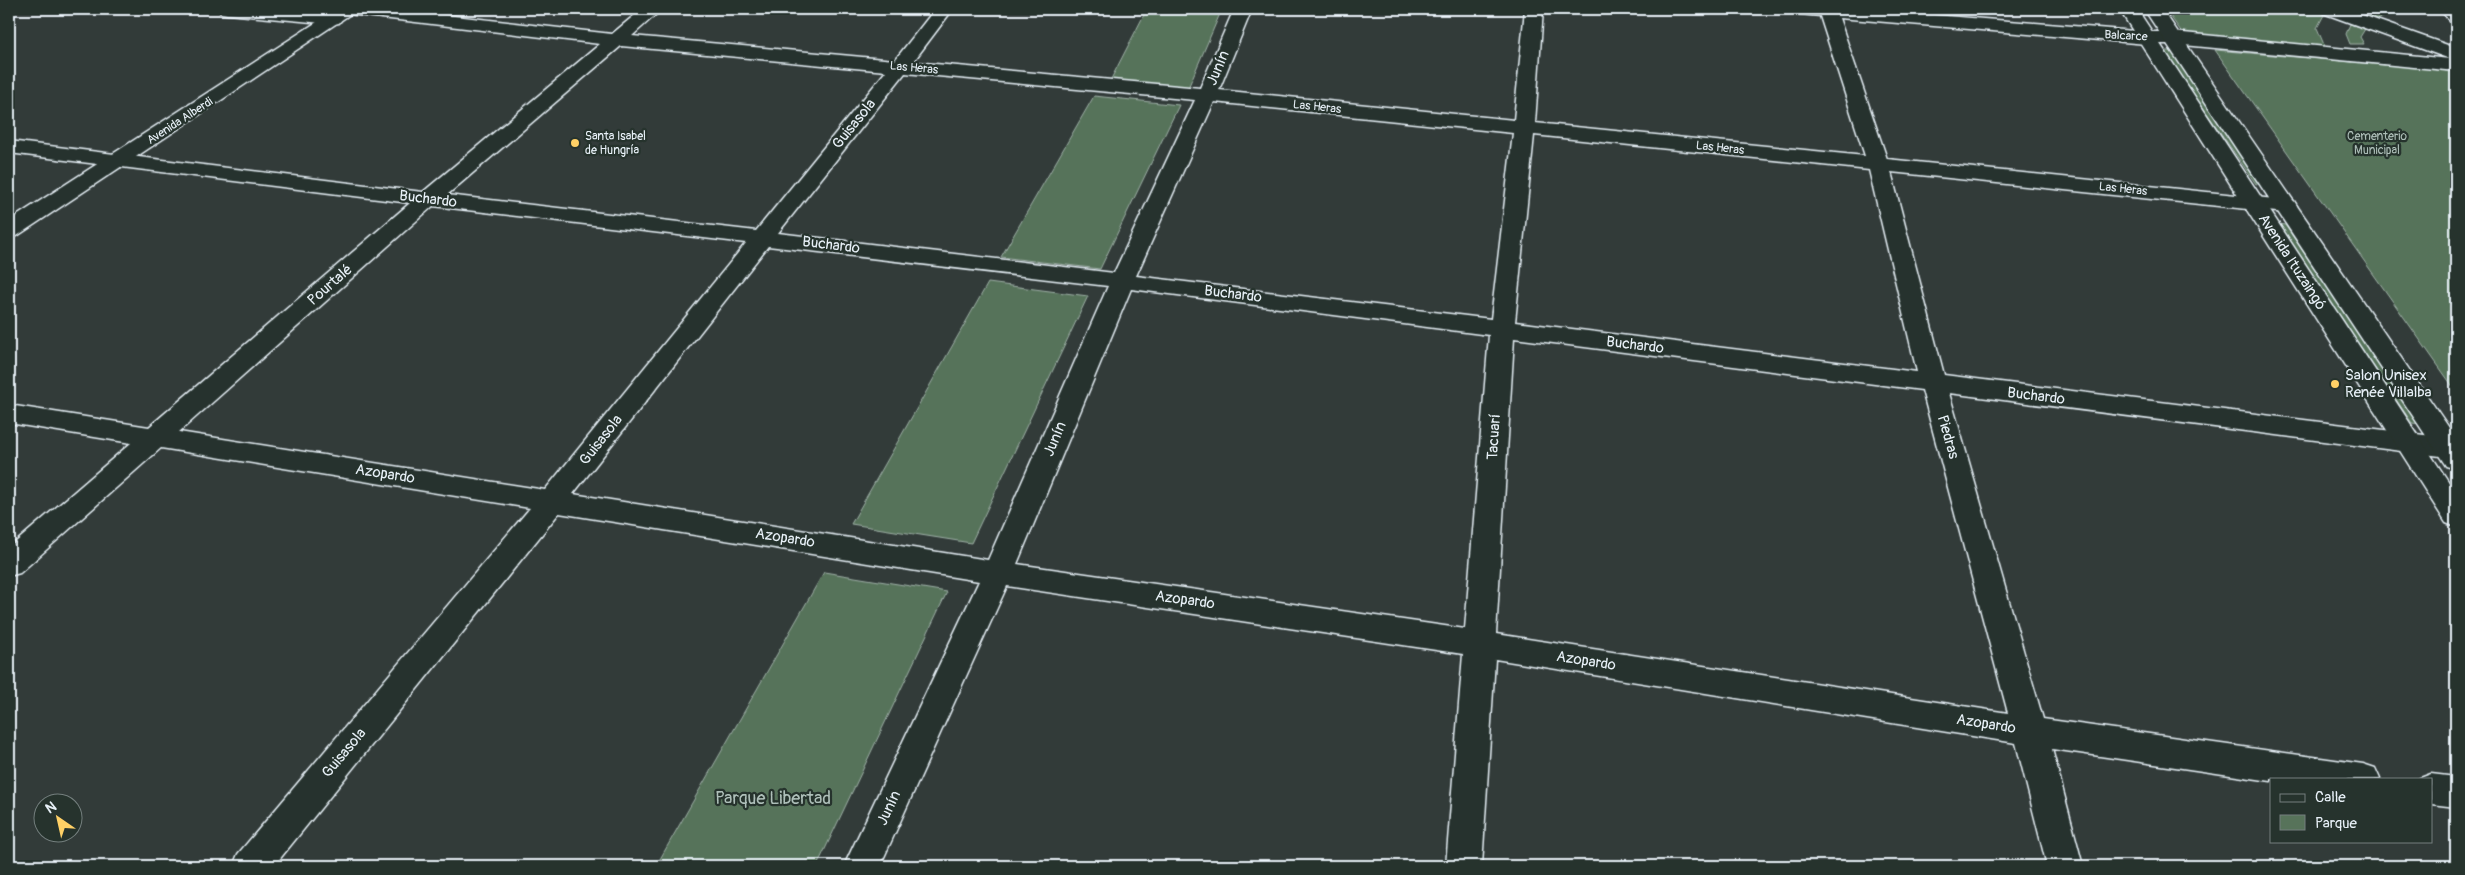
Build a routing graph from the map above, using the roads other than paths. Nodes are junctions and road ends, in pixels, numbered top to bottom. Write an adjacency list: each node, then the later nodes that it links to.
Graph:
1 (227, 9): 12 (street, Las Heras)
2 (653, 9): 16 (street, Pourtalé)
3 (944, 9): 20 (street, Guisasola)
4 (1243, 9): 21 (street, Junín)
5 (1534, 9): 22 (street, Tacuarí)
6 (1796, 9): 10 (street, Balcarce)
7 (2128, 9): 14 (street, Avenida Ituzaingó)
8 (2153, 9): 15 (street, Avenida Ituzaingó)
9 (2448, 9): 13 (street)
10 (1827, 10): 14 (street, Balcarce); 25 (street, Piedras)
11 (2340, 10): 17 (street); 18 (street)
12 (343, 13): 16 (street, Las Heras); 24 (street, Avenida Alberdi)
13 (2456, 17)
14 (2146, 38): 15 (street, Balcarce); 27 (street, Avenida Ituzaingó)
15 (2173, 38): 17 (street, Balcarce); 28 (street, Avenida Ituzaingó)
16 (617, 40): 20 (street, Las Heras); 26 (street, Pourtalé)
17 (2342, 54): 19 (street, Balcarce)
18 (2456, 55)
19 (2456, 65)
20 (900, 66): 21 (street, Las Heras); 30 (street, Guisasola)
21 (1207, 95): 22 (street, Las Heras); 31 (street, Junín)
22 (1524, 128): 25 (street, Las Heras); 32 (street, Tacuarí)
23 (9, 147): 24 (street, Buchardo)
24 (118, 161): 26 (street, Buchardo); 29 (street, Avenida Alberdi)
25 (1878, 164): 27 (street, Las Heras); 33 (street, Piedras)
26 (428, 199): 30 (street, Buchardo); 35 (street, Pourtalé)
27 (2253, 202): 28 (street, Las Heras); 36 (street, Avenida Ituzaingó)
28 (2286, 206): 36 (street, Avenida Ituzaingó)
29 (9, 231)
30 (762, 237): 31 (street, Buchardo); 37 (street, Guisasola)
31 (1122, 281): 32 (street, Buchardo); 40 (street, Junín)
32 (1502, 328): 33 (street, Buchardo); 41 (street, Tacuarí)
33 (1933, 383): 36 (street, Buchardo); 42 (street, Piedras)
34 (9, 414): 35 (street, Azopardo)
35 (156, 438): 37 (street, Azopardo); 39 (street, Pourtalé)
36 (2439, 448): 38 (street, Avenida Ituzaingó)
37 (553, 500): 40 (street, Azopardo); 46 (street, Guisasola)
38 (2456, 516)
39 (9, 565)
40 (998, 572): 41 (street, Azopardo); 47 (street, Junín)
41 (1479, 644): 42 (street, Azopardo); 48 (street, Tacuarí)
42 (2030, 731): 43 (street, Azopardo); 49 (street, Piedras)
43 (2356, 778)
44 (2432, 788): 45 (street)
45 (2456, 792)
46 (251, 866)
47 (862, 866)
48 (1464, 866)
49 (2065, 866)

